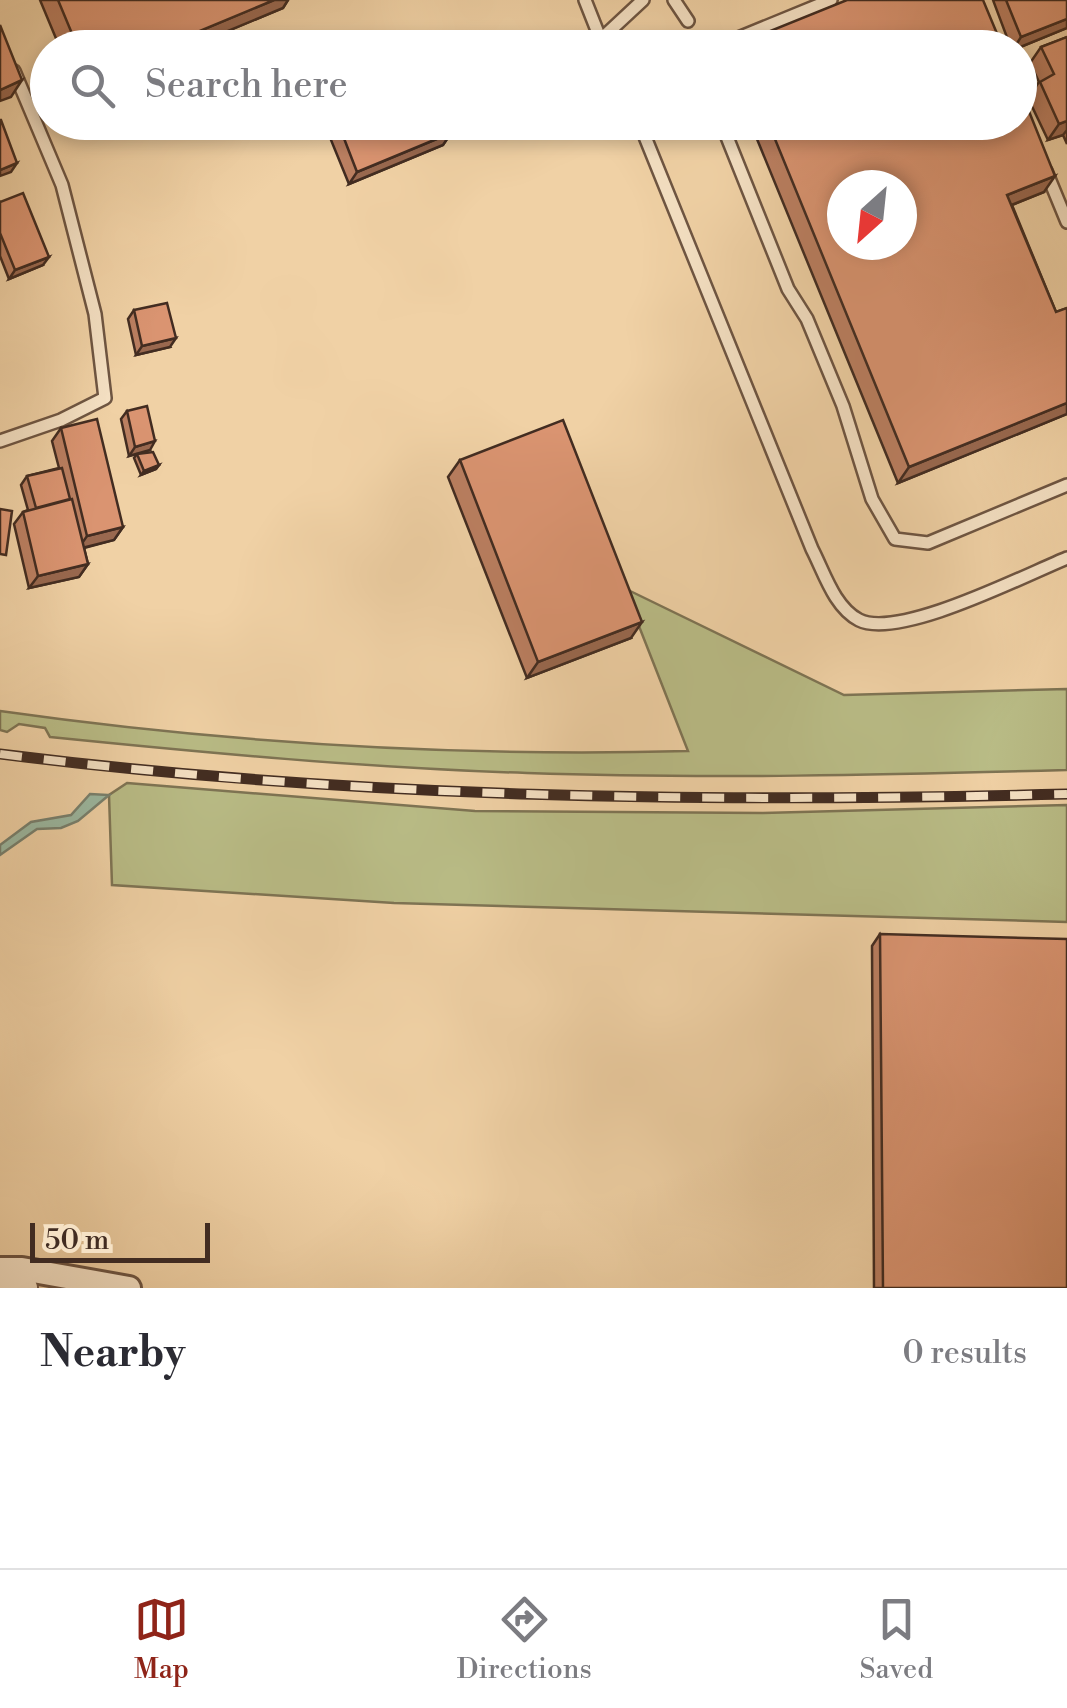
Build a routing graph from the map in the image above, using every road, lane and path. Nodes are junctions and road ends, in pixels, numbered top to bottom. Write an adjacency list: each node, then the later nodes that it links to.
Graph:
1 (584, 0): 6 (lane)
2 (643, 0): 7 (lane)
3 (674, 0): 5 (lane)
4 (831, 0): 8 (lane)
5 (688, 21)
6 (596, 30)
7 (615, 30)
8 (758, 30)
9 (7, 53): 10 (lane)
10 (30, 108)
11 (43, 140): 16 (lane)
12 (646, 140): 18 (lane)
13 (728, 140): 17 (lane)
14 (1040, 156): 15 (lane)
15 (1067, 222)
16 (0, 441)
17 (1067, 486)
18 (1067, 558)
19 (0, 1271): 20 (street); 21 (street)
20 (23, 1288)
21 (129, 1288)

